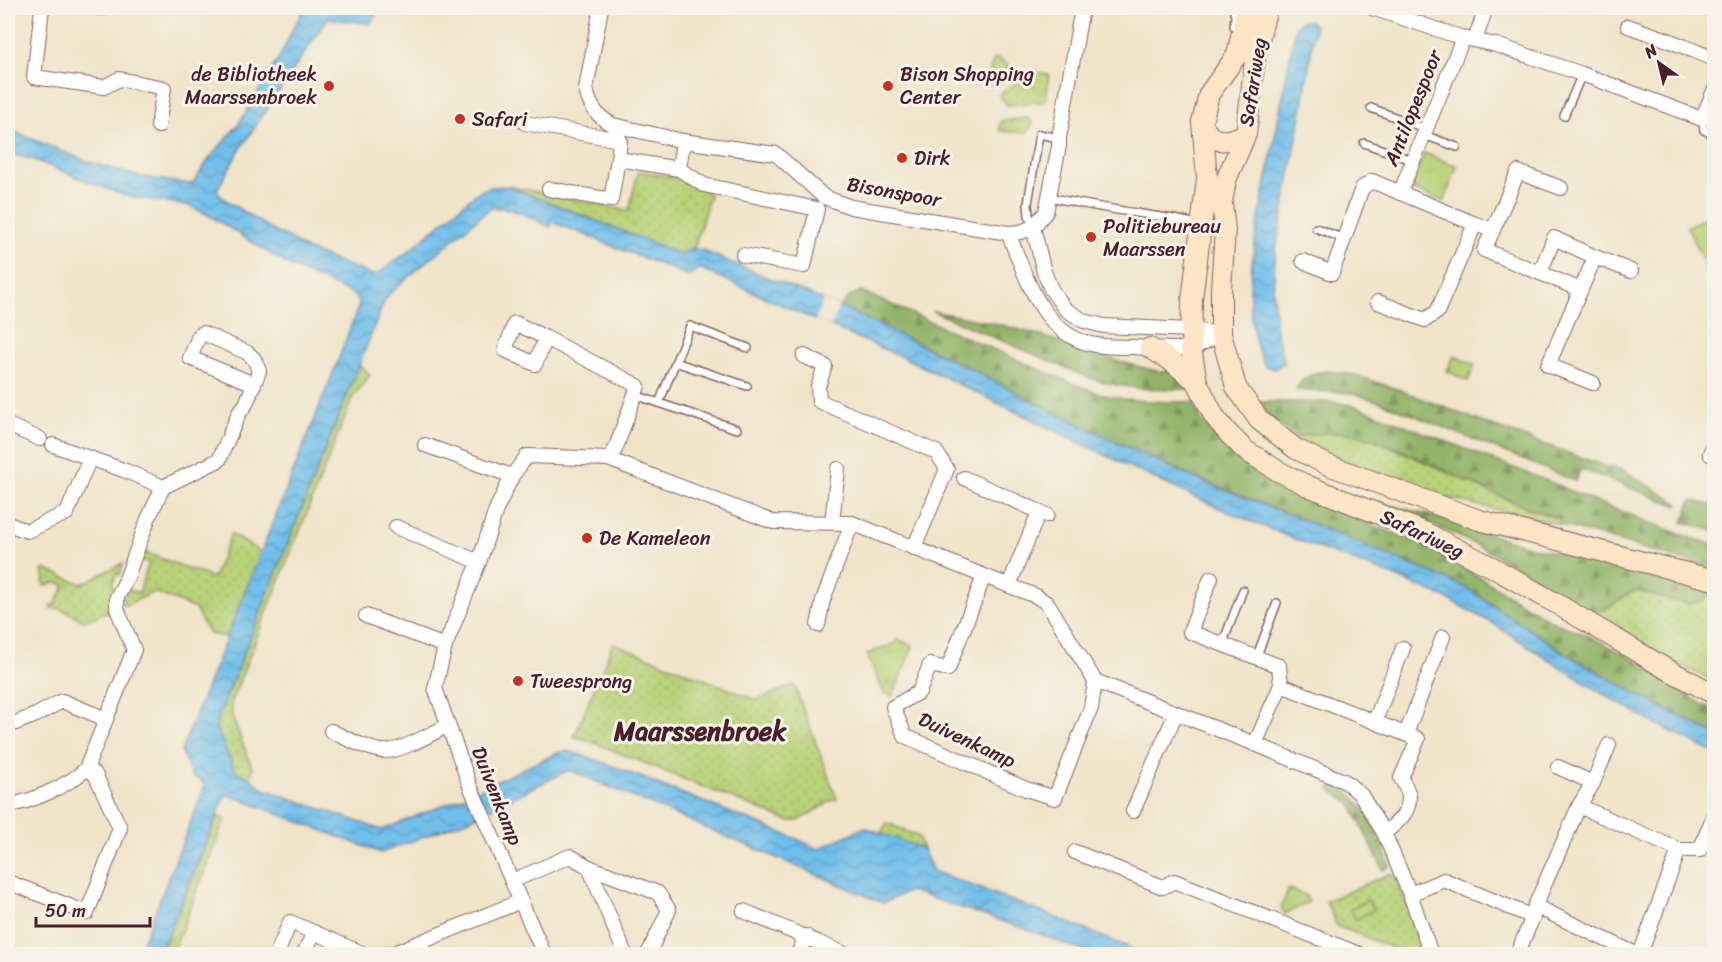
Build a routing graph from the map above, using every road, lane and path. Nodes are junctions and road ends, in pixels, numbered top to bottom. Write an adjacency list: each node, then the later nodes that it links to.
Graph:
1 (42, 8): 24 (street)
2 (99, 8): 3 (street)
3 (103, 8)
4 (601, 8): 29 (street, Bisonspoor)
5 (1082, 8): 28 (street)
6 (1233, 8): 15 (lane, Safariweg)
7 (1247, 8): 15 (street, Safariweg)
8 (1260, 8): 17 (lane)
9 (1267, 8): 17 (street, Safariweg)
10 (1372, 8): 13 (street, Antilopespoor)
11 (1486, 8): 13 (street, Antilopespoor)
12 (1628, 26): 14 (street)
13 (1469, 39): 16 (street, Antilopespoor); 25 (street, Antilopespoor)
14 (1714, 60)
15 (1227, 69): 22 (street, Safariweg)
16 (1582, 74): 20 (lane); 21 (street, Antilopespoor)
17 (1253, 75): 26 (street, Safariweg)
18 (1714, 91): 21 (street)
19 (1371, 108): 25 (lane)
20 (1564, 116)
21 (1702, 119): 27 (lane)
22 (1202, 122): 26 (street); 41 (street, Safariweg)
23 (525, 123): 32 (street)
24 (158, 126)
25 (1425, 132): 31 (lane); 33 (street, Antilopespoor)
26 (1246, 134): 43 (street, Safariweg)
27 (1714, 135)
28 (1059, 138): 38 (street); 40 (lane)
29 (683, 141): 34 (street); 45 (street, Bisonspoor)
30 (1364, 143): 33 (lane)
31 (1457, 147)
32 (618, 159): 34 (street); 36 (street)
33 (1414, 161): 37 (street, Antilopespoor)
34 (679, 169): 49 (street)
35 (1561, 188): 44 (street)
36 (549, 189)
37 (1400, 193): 39 (street, Antilopespoor); 46 (street, Antilopespoor)
38 (1050, 197): 40 (street); 41 (lane)
39 (1475, 224): 44 (street, Antilopespoor); 47 (street)
40 (1033, 227): 45 (street, Bisonspoor); 58 (street)
41 (1202, 227): 43 (lane); 58 (street, Safariweg)
42 (1316, 228): 46 (lane)
43 (1225, 230): 56 (street, Safariweg)
44 (1493, 230): 48 (street)
45 (1008, 233): 60 (street)
46 (1344, 239): 51 (street, Antilopespoor)
47 (1466, 245): 48 (street); 55 (street)
48 (1484, 250): 53 (street)
49 (743, 255)
50 (1594, 257): 52 (street); 53 (street); 54 (street)
51 (1303, 261)
52 (1631, 271)
53 (1540, 273): 54 (street)
54 (1579, 289): 64 (street)
55 (1378, 302)
56 (1221, 334): 58 (street); 90 (street, Safariweg)
57 (546, 338): 67 (street)
58 (1191, 339): 60 (street); 63 (street, Safariweg)
59 (748, 348): 62 (lane)
60 (1150, 348): 63 (street)
61 (804, 356): 86 (street)
62 (675, 362): 66 (lane); 68 (lane)
63 (1197, 382): 103 (street, Safariweg)
64 (1593, 383)
65 (254, 384): 65 (street); 81 (street)
66 (747, 386)
67 (635, 395): 68 (lane); 77 (street)
68 (659, 403): 70 (lane)
69 (8, 425): 71 (street)
70 (737, 429)
71 (40, 439)
72 (1714, 442): 75 (street)
73 (53, 445): 76 (street)
74 (425, 445): 79 (street)
75 (1714, 456)
76 (90, 458): 81 (street); 84 (street)
77 (608, 459): 79 (street, Duivenkamp); 82 (street, Duivenkamp)
78 (838, 469): 82 (street)
79 (512, 476): 87 (street, Duivenkamp)
80 (964, 478): 91 (street)
81 (163, 487): 105 (street)
82 (832, 522): 83 (street, Duivenkamp)
83 (852, 523): 86 (street, Duivenkamp); 95 (street)
84 (8, 524)
85 (396, 526): 87 (street)
86 (915, 548): 88 (street, Duivenkamp)
87 (479, 562): 98 (street, Duivenkamp)
88 (984, 576): 91 (street, Duivenkamp); 101 (street, Duivenkamp)
89 (1211, 578): 97 (street)
90 (1714, 580)
91 (1009, 585): 101 (street, Duivenkamp)
92 (1244, 590): 97 (lane)
93 (1276, 603): 100 (lane)
94 (366, 616): 98 (street)
95 (818, 625)
96 (1443, 637): 110 (street)
97 (1222, 645): 100 (street)
98 (445, 646): 108 (street, Duivenkamp)
99 (1403, 648): 106 (street)
100 (1256, 658): 102 (street)
101 (1095, 681): 104 (street)
102 (1281, 685): 106 (street); 111 (street)
103 (1714, 694)
104 (1176, 713): 111 (street); 118 (street)
105 (106, 719): 107 (street); 114 (street)
106 (1375, 721): 110 (street)
107 (8, 726)
108 (447, 726): 109 (street); 124 (street, Duivenkamp)
109 (331, 731)
110 (1406, 734): 120 (street)
111 (1255, 744): 120 (street)
112 (1609, 745): 115 (street)
113 (1558, 767): 115 (street)
114 (86, 769): 116 (street); 125 (street)
115 (1593, 783): 117 (street)
116 (8, 805)
117 (1580, 806): 121 (street); 129 (street)
118 (1132, 811)
119 (1714, 815): 121 (street)
120 (1384, 833): 126 (street)
121 (1679, 850): 144 (street)
122 (1075, 852): 141 (street)
123 (589, 867): 124 (street); 137 (street); 138 (street)
124 (512, 881): 127 (street, Duivenkamp)
125 (8, 882)
126 (1410, 894): 129 (street); 142 (street)
127 (521, 901): 135 (street); 136 (street, Duivenkamp)
128 (744, 911): 131 (street)
129 (1534, 911): 143 (street); 144 (street)
130 (314, 932): 132 (street); 133 (street); 134 (street)
131 (806, 936): 139 (street); 140 (street)
132 (277, 954)
133 (304, 954)
134 (364, 954)
135 (386, 954)
136 (544, 954)
137 (625, 954)
138 (648, 954)
139 (798, 954)
140 (845, 954)
141 (1359, 954)
142 (1428, 954)
143 (1516, 954)
144 (1638, 954)

